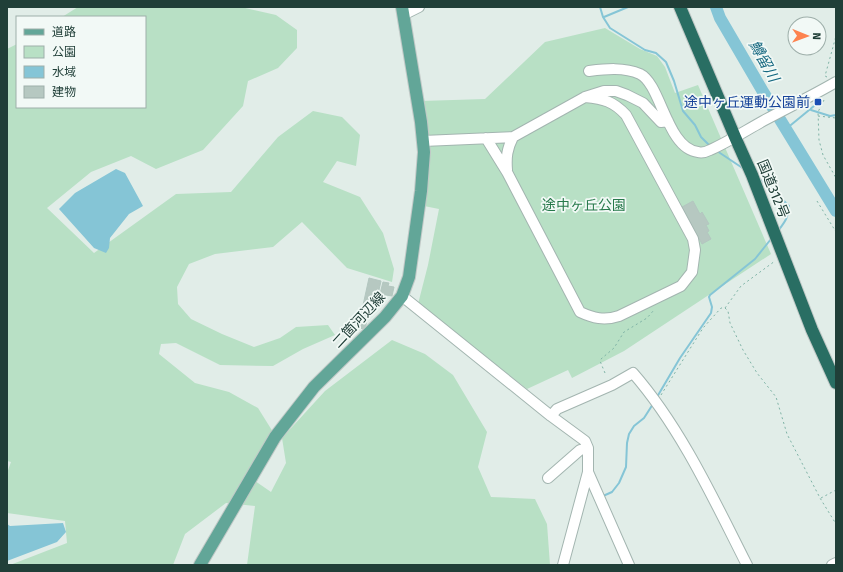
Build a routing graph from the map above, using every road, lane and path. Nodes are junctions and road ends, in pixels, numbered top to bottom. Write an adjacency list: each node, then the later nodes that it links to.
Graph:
1 (419, 7): 3 (street)
2 (680, 7): 13 (highway, 国道312号)
3 (402, 11): 15 (main road, 二箇河辺線)
4 (836, 36): 6 (path)
5 (589, 71): 11 (street)
6 (833, 83): 13 (street)
7 (584, 97): 11 (street); 12 (street); 22 (street)
8 (824, 98): 9 (path)
9 (818, 116): 10 (path); 17 (path)
10 (836, 118)
11 (668, 121): 13 (street)
12 (513, 137): 14 (street); 16 (street)
13 (735, 137): 20 (highway, 国道312号)
14 (486, 138): 15 (street); 16 (street)
15 (423, 141): 21 (main road, 二箇河辺線)
16 (507, 172): 22 (street)
17 (836, 178)
18 (817, 202): 19 (path)
19 (836, 232)
20 (783, 255): 23 (path); 25 (highway, 国道312号)
21 (402, 296): 27 (street); 35 (main road, 二箇河辺線)
22 (659, 297): 24 (path)
23 (725, 308): 26 (path); 32 (path)
24 (605, 373)
25 (836, 383)
26 (657, 402): 27 (street); 38 (street)
27 (551, 416): 28 (street)
28 (588, 448): 29 (street); 30 (street)
29 (588, 472): 36 (street); 37 (street)
30 (548, 478)
31 (836, 490): 32 (path)
32 (820, 498): 33 (path)
33 (836, 524)
34 (836, 563): 39 (street)
35 (200, 565)
36 (563, 565)
37 (629, 565)
38 (747, 565)
39 (832, 565)

